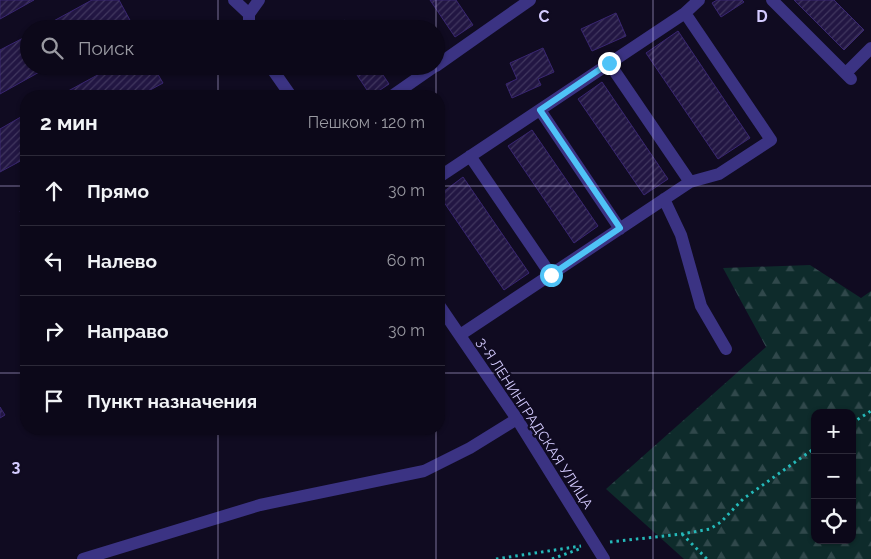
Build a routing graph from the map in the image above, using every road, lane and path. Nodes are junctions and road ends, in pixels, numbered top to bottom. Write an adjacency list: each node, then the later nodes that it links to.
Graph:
1 (234, 0): 7 (street)
2 (259, 0): 7 (street)
3 (530, 0): 10 (street)
4 (698, 0): 6 (street)
5 (772, 0): 9 (street)
6 (685, 13): 11 (street); 19 (street)
7 (249, 14): 8 (street)
8 (249, 20)
9 (871, 48)
10 (445, 60)
11 (609, 63): 16 (street); 19 (street)
12 (276, 75): 14 (street)
13 (423, 75): 15 (street)
14 (287, 90)
15 (401, 90)
16 (540, 110): 17 (street); 21 (street)
17 (470, 156): 18 (street); 22 (street)
18 (445, 174)
19 (690, 182): 20 (street)
20 (664, 199): 21 (street); 25 (street)
21 (620, 228): 22 (street)
22 (551, 275): 24 (street)
23 (445, 314): 24 (street, 3-Я ЛЕНИНГРАДСКАЯ УЛИЦА)
24 (460, 335): 27 (street, 3-Я ЛЕНИНГРАДСКАЯ УЛИЦА)
25 (726, 348)
26 (871, 411): 28 (path)
27 (517, 419): 31 (street, 3-Я ЛЕНИНГРАДСКАЯ УЛИЦА); 32 (street)
28 (856, 420)
29 (811, 451): 30 (path)
30 (682, 534): 31 (path); 36 (path)
31 (594, 544): 33 (path); 34 (path); 35 (street, 3-Я ЛЕНИНГРАДСКАЯ УЛИЦА)
32 (83, 559)
33 (496, 559)
34 (552, 559)
35 (604, 559)
36 (707, 559)

